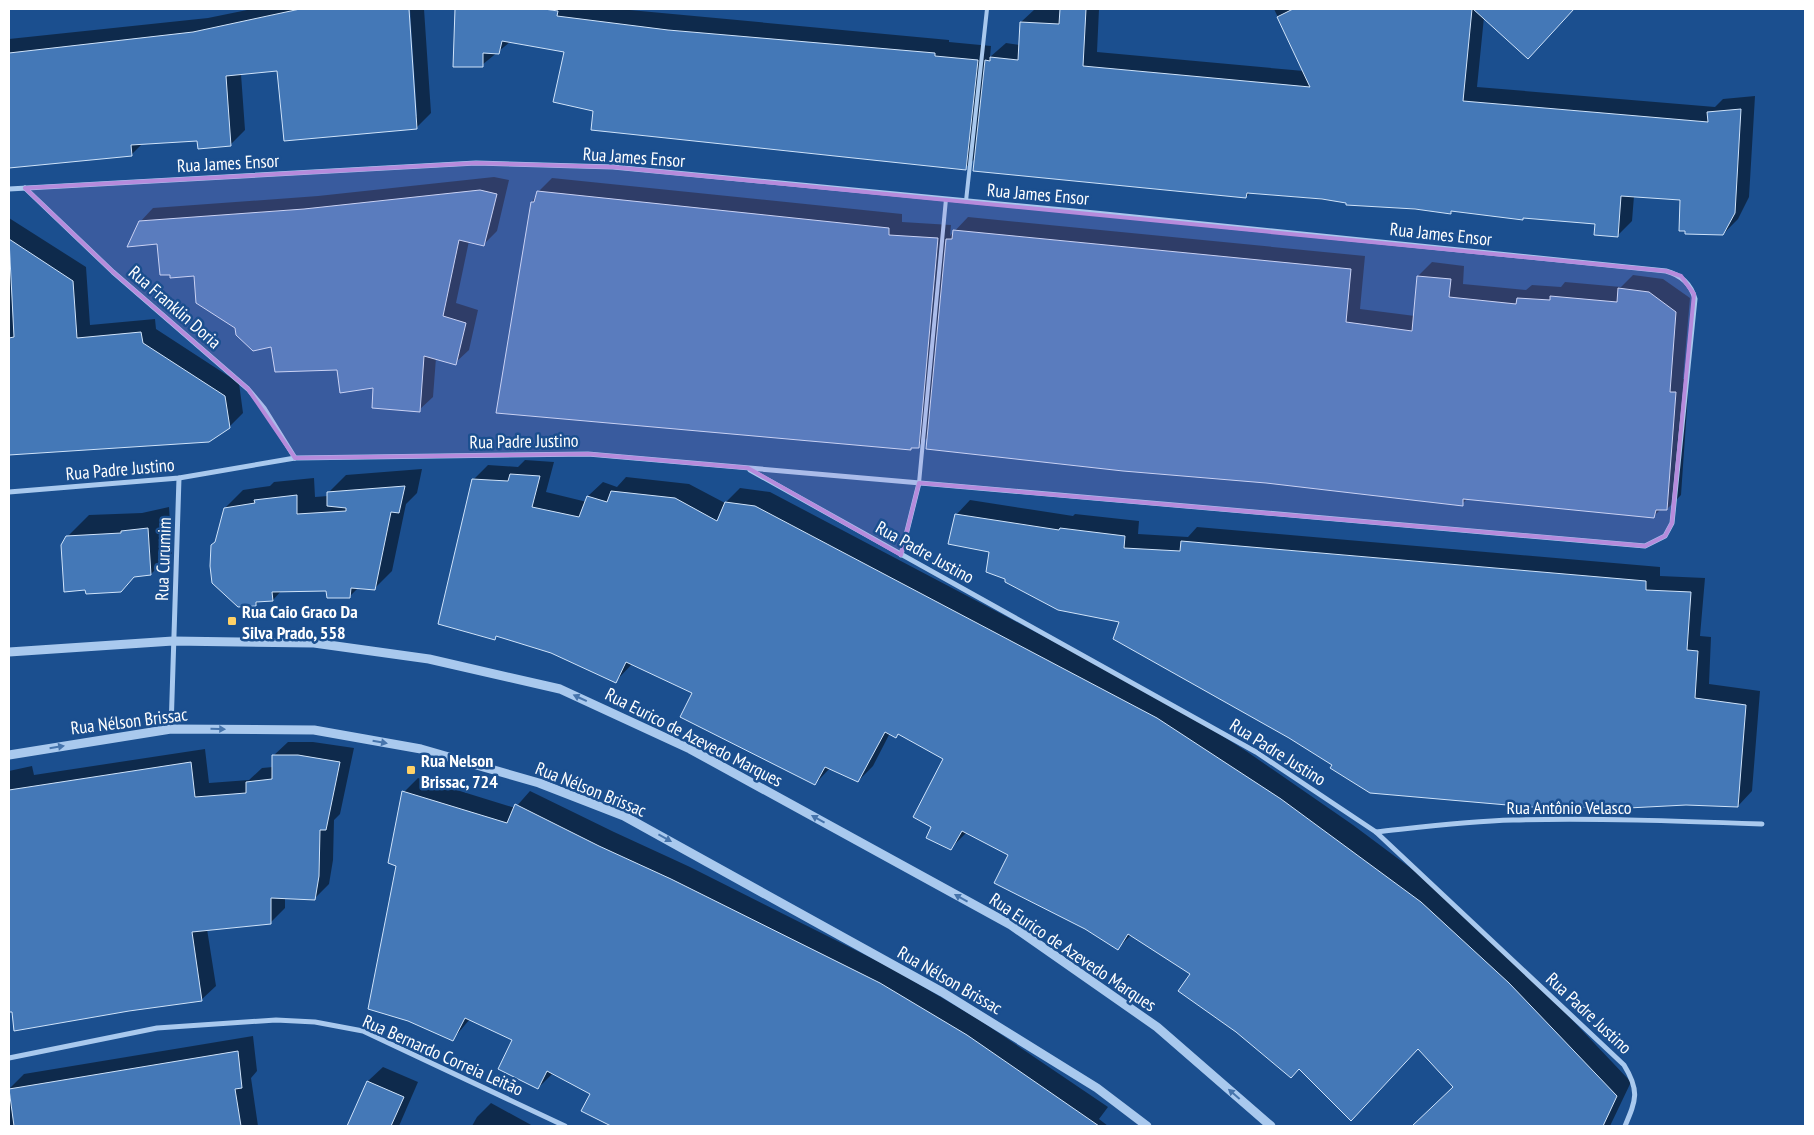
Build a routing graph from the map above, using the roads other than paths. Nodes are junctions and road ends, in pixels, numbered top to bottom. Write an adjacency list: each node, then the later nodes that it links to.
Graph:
1 (987, 9): 5 (lane)
2 (25, 188): 3 (street, Rua James Ensor); 4 (street, Rua James Ensor); 6 (street, Rua Franklin Doria)
3 (9, 189)
4 (946, 199): 5 (street, Rua James Ensor); 9 (lane)
5 (966, 201): 9 (street, Rua James Ensor)
6 (294, 458): 7 (street, Rua Padre Justino); 8 (street, Rua Padre Justino)
7 (748, 468): 9 (street, Rua James Ensor); 11 (street, Rua Padre Justino)
8 (179, 478): 10 (street, Rua Padre Justino); 12 (street, Rua Curumim)
9 (919, 483): 11 (street)
10 (9, 492)
11 (901, 554): 17 (street, Rua Padre Justino)
12 (173, 641): 13 (street, Rua Eurico de Azevedo Marques); 14 (street, Rua Curumim); 21 (street, Rua Eurico de Azevedo Marques, one-way to 12)
13 (9, 652)
14 (171, 729): 15 (street, Rua Nélson Brissac, one-way to 14); 20 (street, Rua Nélson Brissac, one-way to 20)
15 (9, 754)
16 (1762, 824): 17 (street, Rua Antônio Velasco)
17 (1376, 832): 22 (street, Rua Padre Justino)
18 (9, 1058): 19 (street, Rua Bernardo Correia Leitão)
19 (565, 1126)
20 (1147, 1126)
21 (1271, 1126)
22 (1625, 1126)

